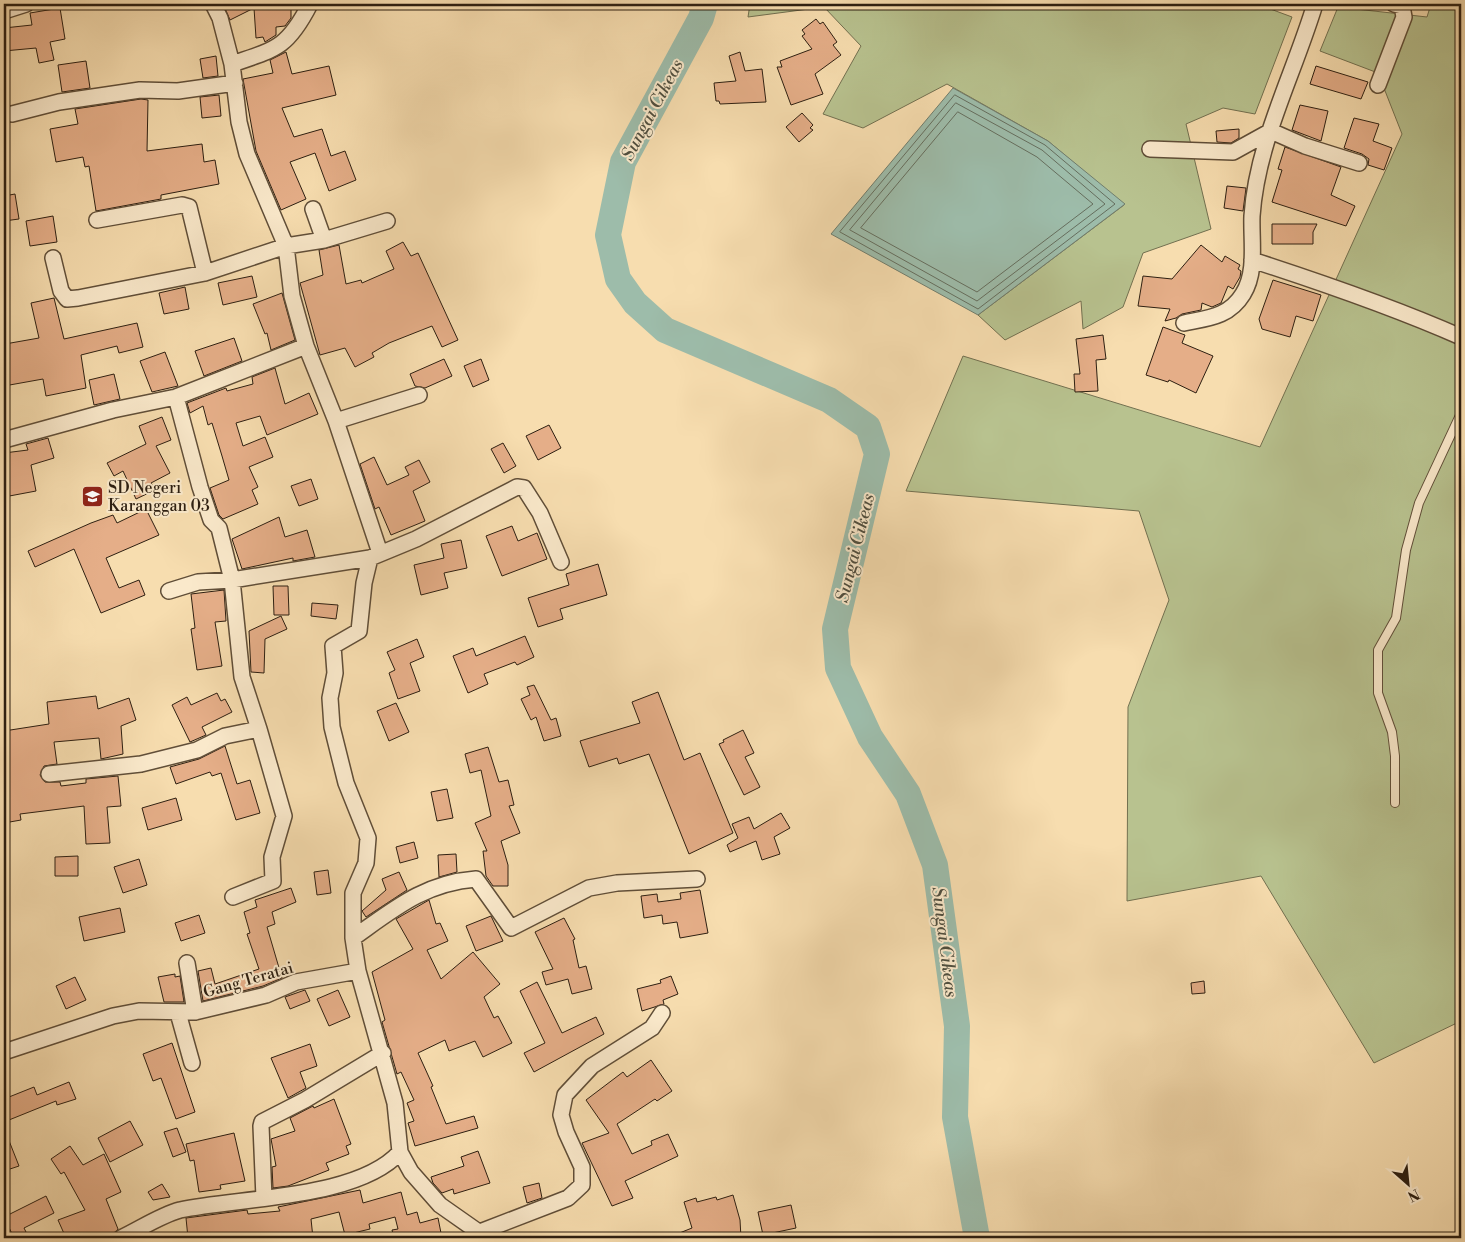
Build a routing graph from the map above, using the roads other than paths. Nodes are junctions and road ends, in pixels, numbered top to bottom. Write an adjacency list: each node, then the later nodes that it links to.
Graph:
1 (26, 4): 6 (street)
2 (213, 4): 7 (street)
3 (310, 4): 7 (street)
4 (1315, 4): 11 (street)
5 (1394, 4): 9 (street)
6 (4, 10)
7 (232, 64): 8 (street)
8 (235, 83): 10 (street); 18 (street)
9 (1378, 85)
10 (12, 114)
11 (1271, 131): 12 (street); 13 (street); 20 (street)
12 (1150, 149)
13 (1359, 163)
14 (313, 209): 17 (street)
15 (97, 220): 21 (street)
16 (387, 221): 17 (street)
17 (324, 240): 18 (street)
18 (286, 246): 21 (street); 24 (street)
19 (53, 258): 21 (street)
20 (1252, 260): 22 (street); 23 (street)
21 (205, 274)
22 (1184, 323)
23 (1461, 337)
24 (306, 346): 26 (street); 28 (street)
25 (419, 395): 28 (street)
26 (176, 397): 29 (street); 32 (street)
27 (1461, 413): 36 (lane)
28 (336, 421): 30 (street)
29 (4, 440)
30 (375, 555): 31 (street); 32 (street); 39 (street)
31 (561, 562)
32 (232, 580): 33 (street); 34 (street)
33 (169, 591)
34 (259, 728): 35 (street); 38 (street)
35 (49, 774)
36 (1395, 803)
37 (697, 879): 39 (street)
38 (233, 896)
39 (352, 938): 41 (street)
40 (187, 964): 42 (street)
41 (358, 970): 42 (street, Gang Teratai); 46 (street)
42 (195, 1012): 43 (street, Gang Teratai)
43 (178, 1013): 45 (street, Gang Teratai); 47 (street)
44 (662, 1013): 50 (street)
45 (4, 1052)
46 (383, 1053): 48 (street); 49 (street)
47 (192, 1063)
48 (400, 1152): 49 (street); 50 (street)
49 (264, 1198): 51 (street)
50 (483, 1235)
51 (121, 1238)

